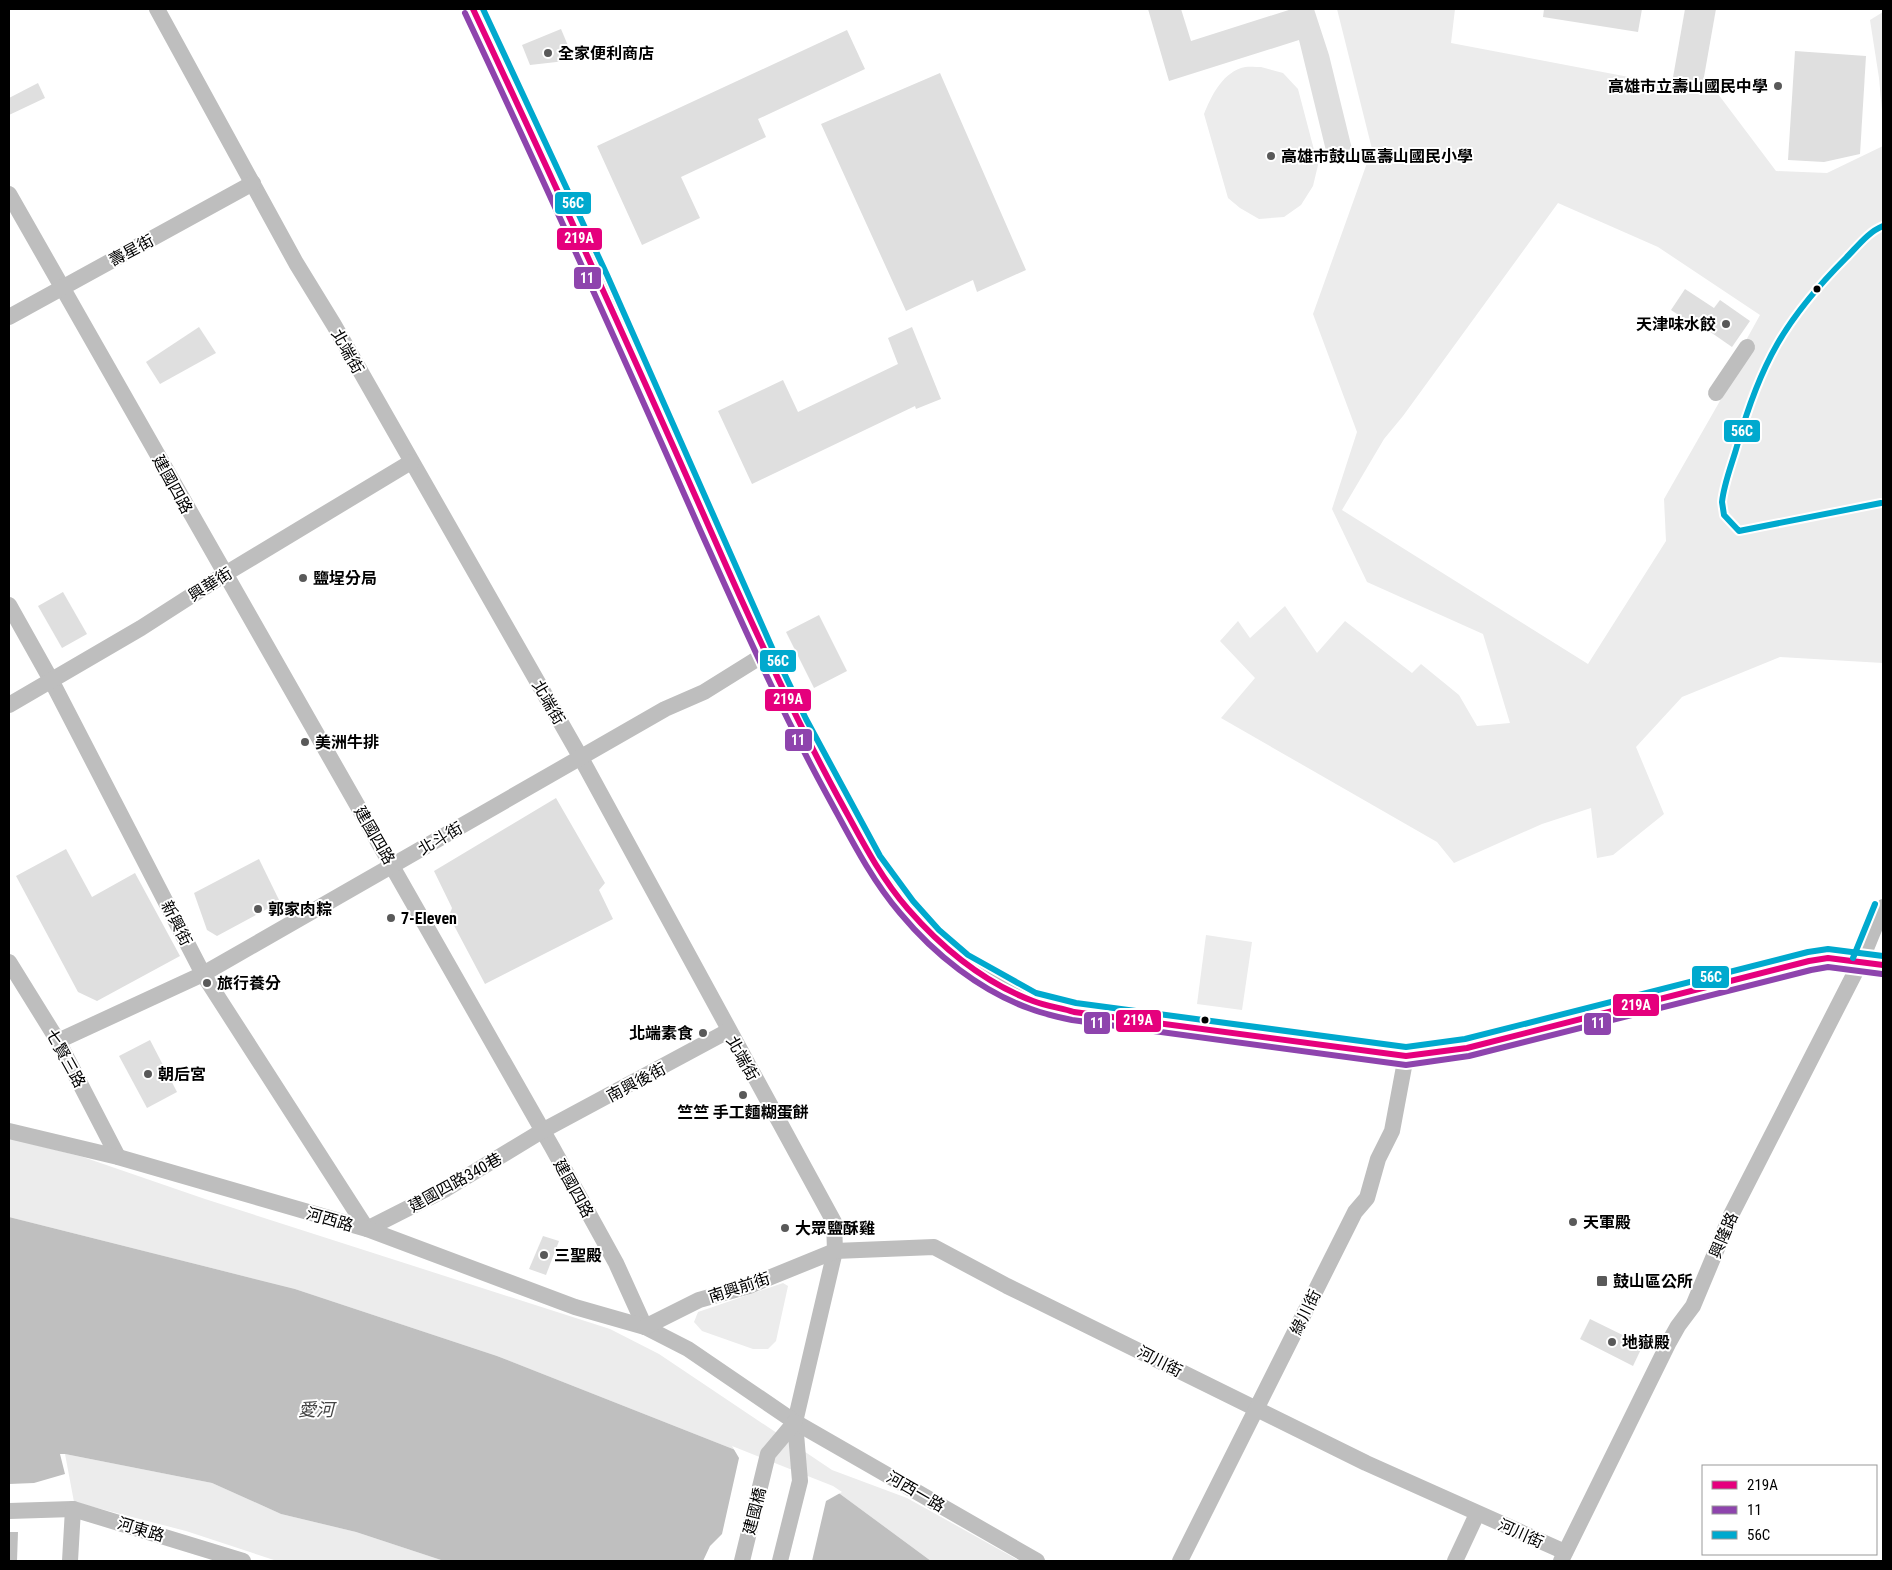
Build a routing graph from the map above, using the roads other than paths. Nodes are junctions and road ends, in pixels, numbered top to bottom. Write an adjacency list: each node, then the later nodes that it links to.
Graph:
1 (156, 9): 3 (street, 北端街)
2 (473, 9): 12 (street)
3 (253, 184): 5 (street, 壽星街); 9 (street, 北端街)
4 (9, 194): 5 (street, 建國四路)
5 (63, 287): 6 (street, 壽星街); 10 (street, 建國四路)
6 (9, 317)
7 (1747, 347): 8 (street)
8 (1716, 393)
9 (411, 462): 10 (street, 興華街); 15 (street, 北端街)
10 (225, 574): 13 (street, 興華街); 16 (street, 建國四路)
11 (9, 604): 13 (street, 新興街)
12 (765, 654): 15 (street, 北斗街); 24 (street)
13 (51, 680): 14 (street, 興華街); 21 (street, 新興街)
14 (9, 705)
15 (581, 758): 16 (street, 北斗街); 22 (street, 北端街)
16 (392, 865): 21 (street, 北斗街); 26 (street, 建國四路)
17 (1883, 907): 18 (street, 興隆路)
18 (1861, 961): 20 (street); 24 (street); 36 (street, 興隆路)
19 (9, 962): 23 (street, 七賢三路)
20 (1883, 965)
21 (203, 974): 23 (street, 北斗街); 28 (street, 新興街)
22 (728, 1031): 26 (street, 南興後街); 29 (street, 北端街)
23 (58, 1041): 27 (street, 七賢三路)
24 (1406, 1056): 31 (street, 綠川街)
25 (9, 1131): 27 (street, 河西路)
26 (542, 1131): 28 (street, 建國四路340巷); 30 (street, 建國四路)
27 (118, 1157): 28 (street, 河西路)
28 (367, 1229): 30 (street, 河西路)
29 (835, 1251): 30 (street, 南興前街); 31 (street, 河川街); 32 (street, 北端街)
30 (645, 1327): 32 (street)
31 (1257, 1410): 35 (street, 河川街); 42 (street, 綠川街)
32 (796, 1422): 39 (street, 建國橋); 40 (street); 41 (street, 河西一路)
33 (73, 1509): 34 (street, 河東路); 37 (street); 38 (street, 河東路)
34 (9, 1511)
35 (1477, 1514): 36 (street, 河川街); 43 (street, 河川街)
36 (1563, 1557)
37 (70, 1561)
38 (243, 1561)
39 (742, 1561)
40 (780, 1561)
41 (1037, 1561)
42 (1180, 1561)
43 (1456, 1561)

